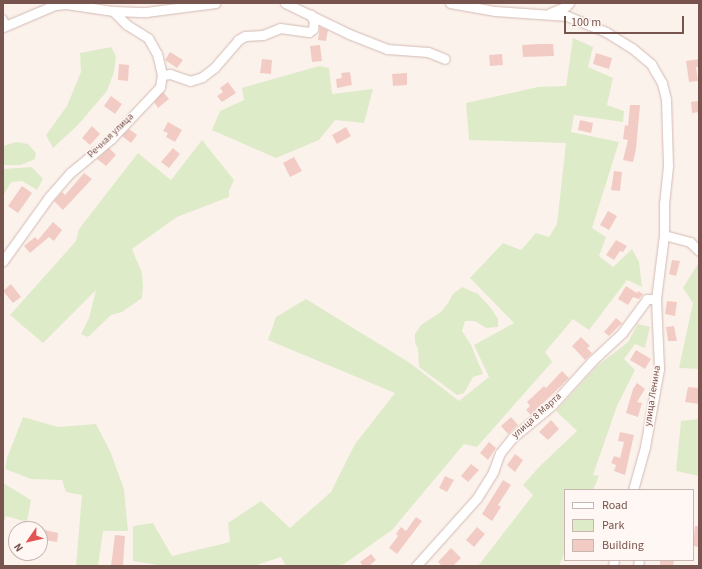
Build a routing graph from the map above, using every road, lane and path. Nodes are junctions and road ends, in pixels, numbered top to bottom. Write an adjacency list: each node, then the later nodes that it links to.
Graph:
1 (215, 3): 5 (street)
2 (285, 3): 7 (street)
3 (450, 3): 6 (street, улица Ленина)
4 (569, 3): 6 (street)
5 (113, 11): 8 (street); 10 (street)
6 (548, 14): 11 (street, улица Ленина)
7 (312, 15): 9 (street); 10 (street)
8 (5, 23)
9 (445, 59)
10 (162, 74): 13 (street, Речная улица)
11 (664, 235): 12 (street); 14 (street, улица Ленина)
12 (699, 251)
13 (3, 261)
14 (656, 299): 15 (street, улица Ленина); 16 (street, улица 8 Марта)
15 (633, 489)
16 (416, 566)

